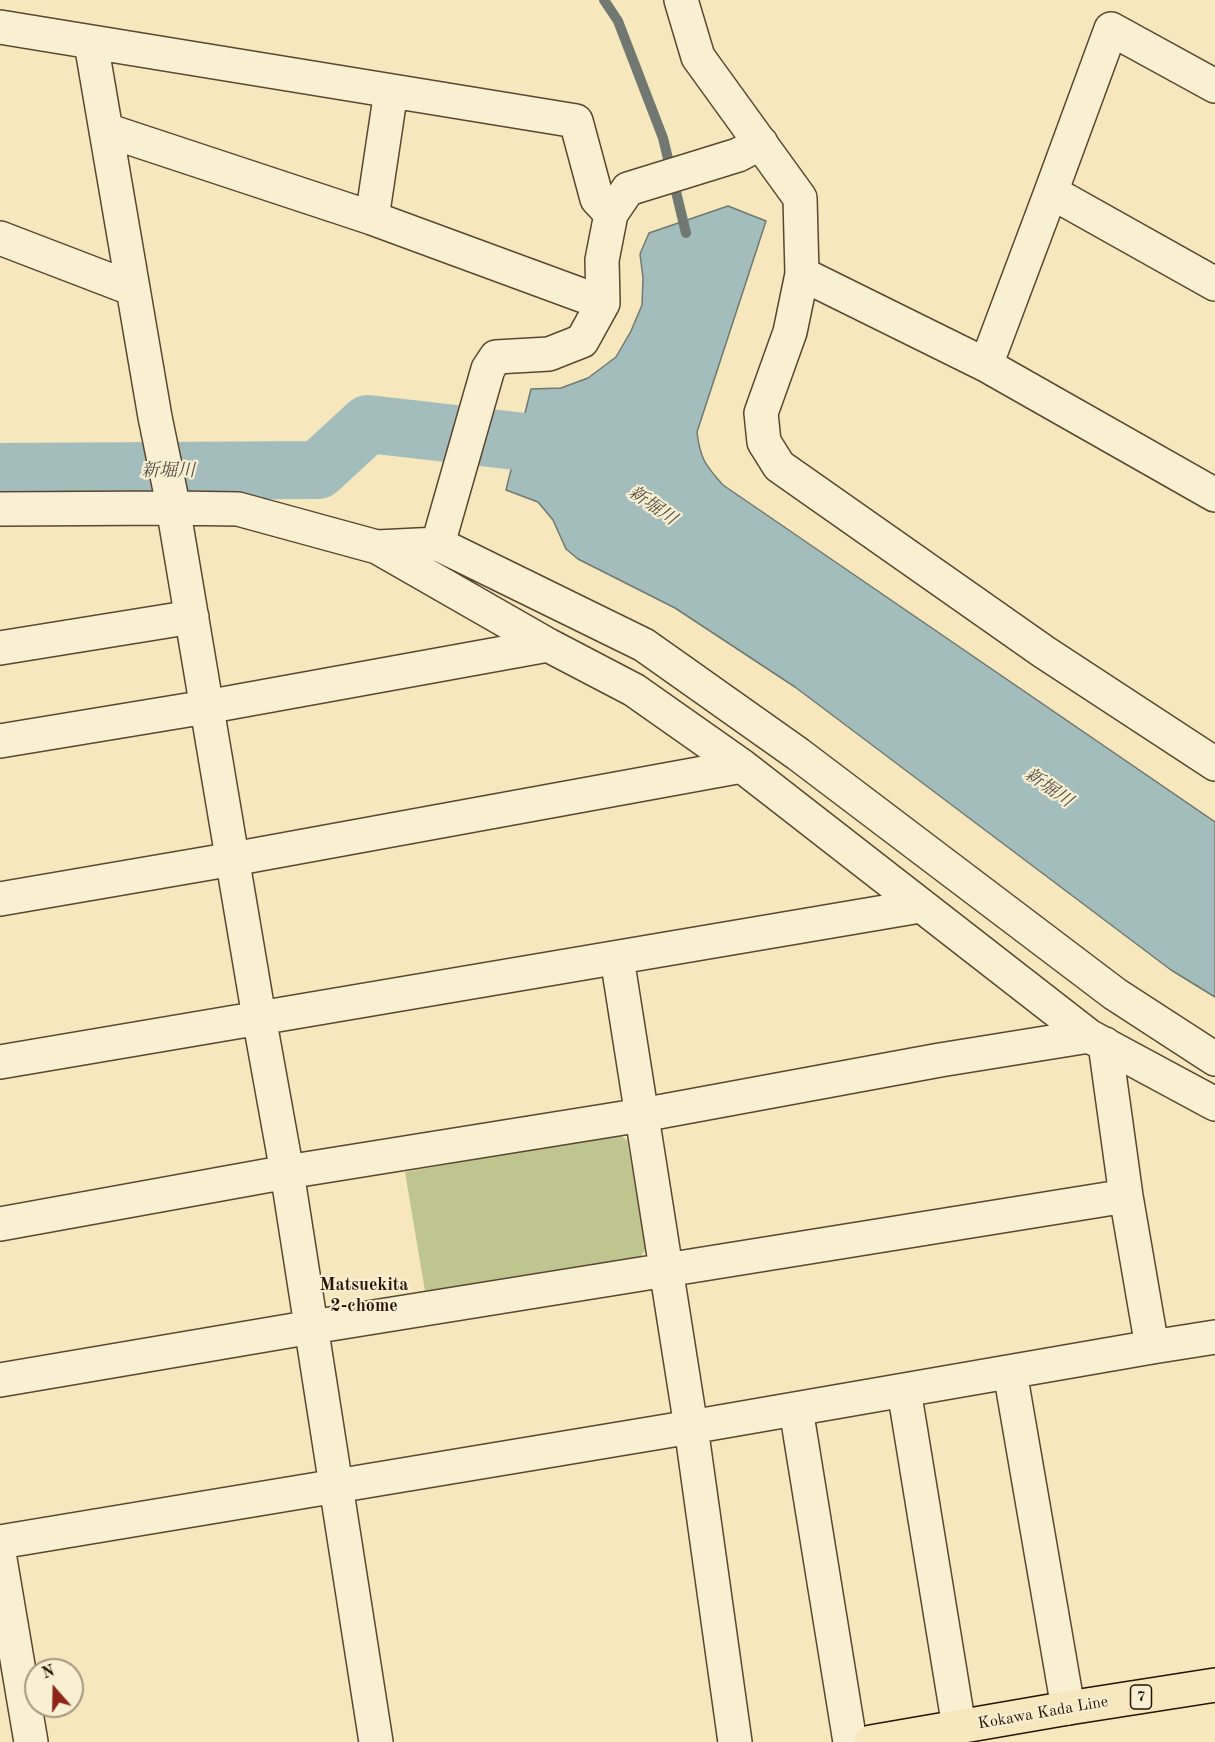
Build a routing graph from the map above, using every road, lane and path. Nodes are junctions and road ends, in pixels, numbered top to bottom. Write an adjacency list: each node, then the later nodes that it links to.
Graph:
1 (681, 0): 7 (street)
2 (0, 27): 3 (street)
3 (91, 43): 5 (street); 6 (street)
4 (1215, 87): 8 (street)
5 (391, 91): 9 (street); 10 (street)
6 (106, 130): 10 (street); 14 (street)
7 (749, 149): 9 (street); 12 (street)
8 (1051, 192): 13 (street); 16 (street)
9 (619, 202): 15 (street)
10 (372, 218): 15 (street)
11 (0, 238): 14 (street)
12 (802, 274): 16 (street); 27 (street)
13 (1215, 284)
14 (134, 289): 18 (street)
15 (603, 303): 20 (street)
16 (986, 365): 17 (street)
17 (1215, 495)
18 (172, 501): 19 (street); 21 (street); 22 (street)
19 (0, 509)
20 (441, 534): 21 (street); 35 (street)
21 (377, 547): 23 (street)
22 (192, 617): 24 (street); 25 (street)
23 (548, 645): 25 (street); 28 (street)
24 (0, 648)
25 (206, 707): 26 (street); 29 (street)
26 (0, 741)
27 (1215, 764)
28 (742, 766): 29 (street); 31 (street)
29 (233, 859): 30 (street); 33 (street)
30 (0, 899)
31 (920, 906): 32 (street); 34 (street)
32 (617, 958): 33 (street); 38 (street)
33 (259, 1017): 36 (street); 39 (street)
34 (1097, 1040): 37 (street); 38 (street); 40 (street)
35 (1215, 1059)
36 (0, 1062)
37 (1215, 1104)
38 (642, 1115): 39 (street); 42 (street)
39 (287, 1172): 41 (street); 43 (street)
40 (1126, 1197): 42 (street); 45 (street)
41 (0, 1224)
42 (666, 1271): 43 (street); 50 (street)
43 (312, 1327): 47 (street); 51 (street)
44 (1215, 1336): 45 (street)
45 (1152, 1347): 46 (street)
46 (1010, 1372): 48 (street); 55 (street)
47 (0, 1380)
48 (903, 1390): 49 (street); 56 (street)
49 (796, 1408): 50 (street); 60 (street)
50 (690, 1427): 51 (street); 59 (street)
51 (336, 1485): 52 (street); 58 (street)
52 (0, 1542)
53 (0, 1559): 57 (street)
54 (1215, 1685): 55 (main road, Kokawa Kada Line / 7)
55 (1068, 1708): 56 (main road, Kokawa Kada Line / 7)
56 (959, 1727): 61 (main road, Kokawa Kada Line / 7)
57 (31, 1742)
58 (376, 1742)
59 (735, 1742)
60 (850, 1742)
61 (872, 1742)

